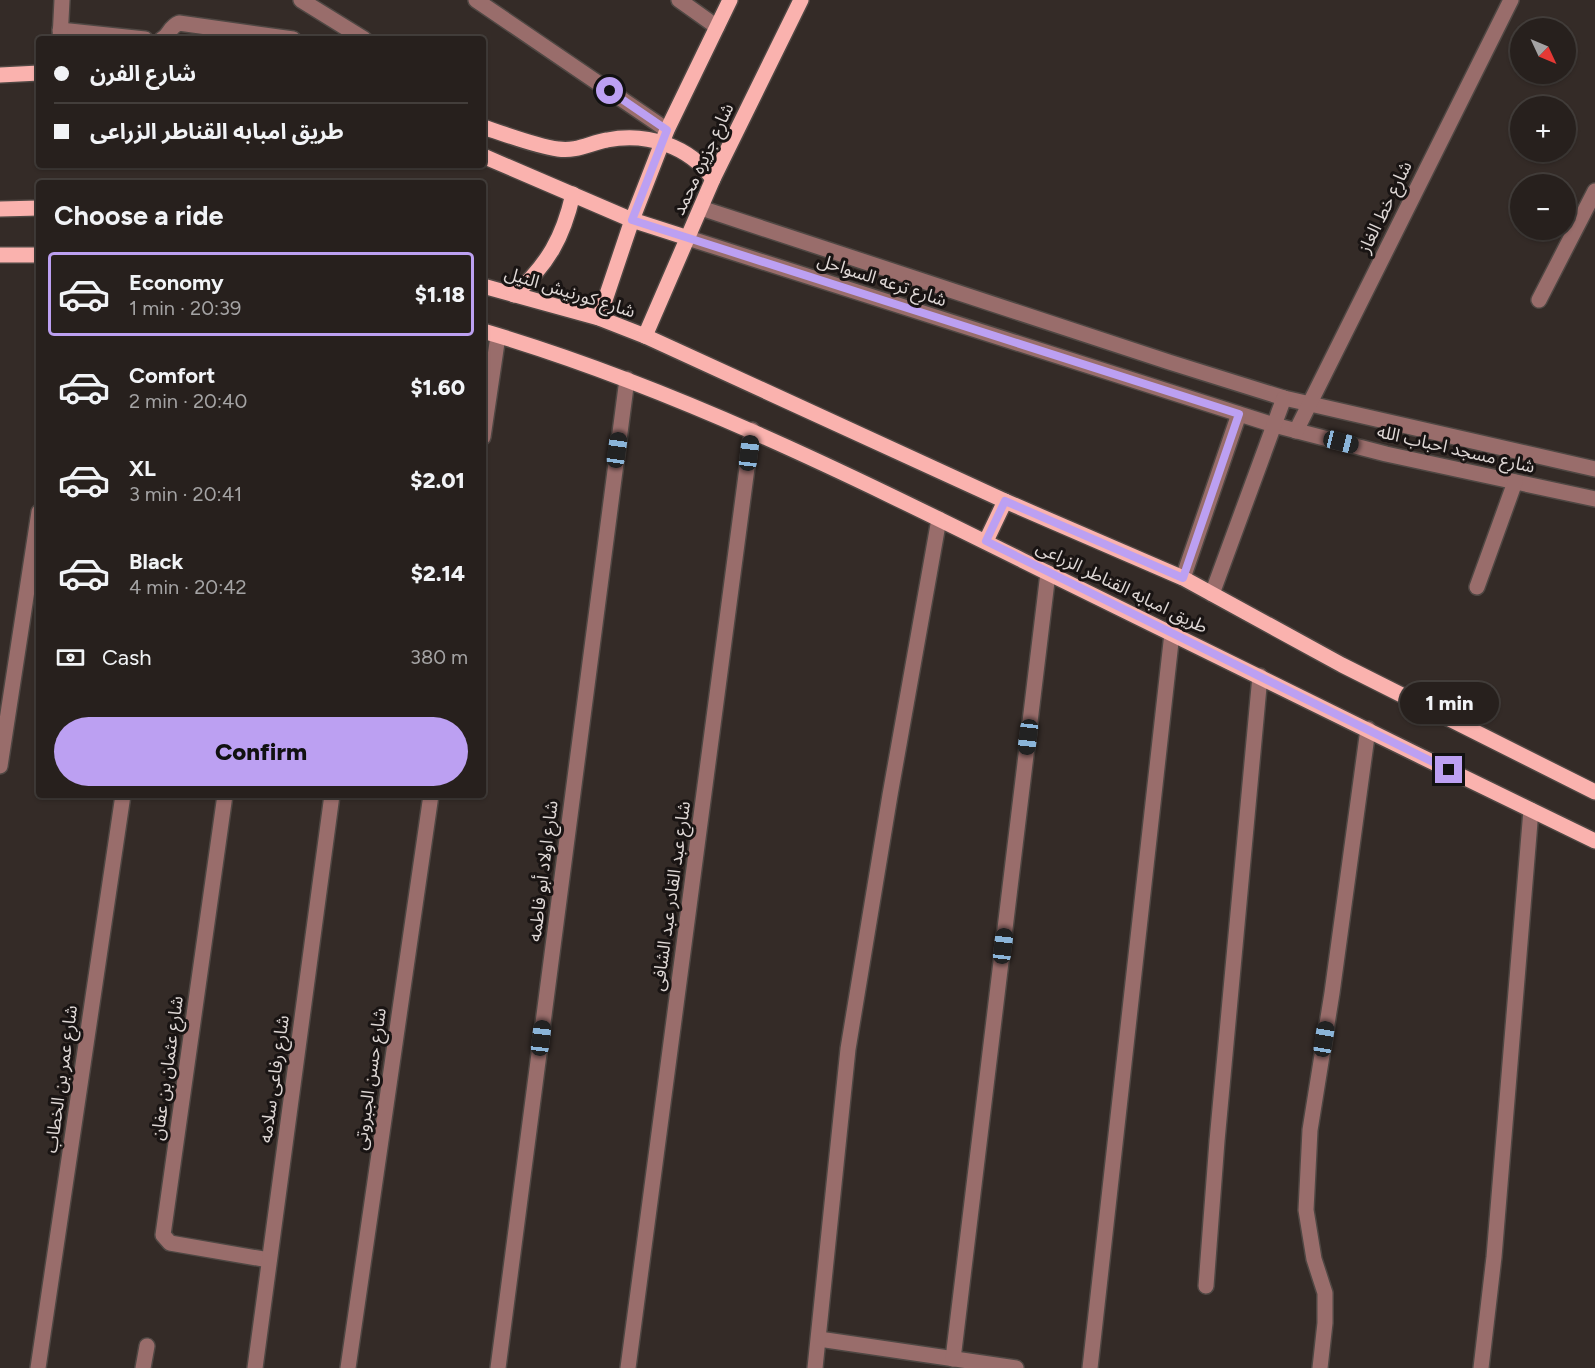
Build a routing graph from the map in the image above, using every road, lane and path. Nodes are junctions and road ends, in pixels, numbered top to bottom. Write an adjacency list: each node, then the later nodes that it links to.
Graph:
1 (62, 0): 10 (street)
2 (301, 0): 14 (street)
3 (476, 0): 18 (street)
4 (679, 0): 8 (street)
5 (730, 0): 8 (main road)
6 (801, 0): 20 (main road, شارع جزيره محمد)
7 (1511, 0): 39 (street, شارع خط الغاز)
8 (717, 27): 18 (main road)
9 (190, 32): 12 (street); 13 (street)
10 (60, 35): 11 (street)
11 (81, 36)
12 (165, 36)
13 (249, 36)
14 (359, 36)
15 (36, 73): 16 (main road)
16 (0, 75)
17 (486, 128): 18 (main road)
18 (665, 137): 20 (main road); 26 (main road)
19 (486, 157): 22 (main road, شارع ترعه السواحل)
20 (713, 178): 24 (main road, شارع جزيره محمد)
21 (1595, 191): 32 (street)
22 (573, 194): 26 (main road, شارع ترعه السواحل); 31 (main road)
23 (36, 208): 25 (main road)
24 (701, 208): 27 (main road, شارع جزيره محمد); 38 (street, شارع ترعه السواحل)
25 (0, 209)
26 (632, 220): 27 (main road, شارع ترعه السواحل); 33 (main road)
27 (688, 238): 35 (main road, شارع جزيره محمد); 40 (street, شارع ترعه السواحل)
28 (0, 255): 29 (main road)
29 (36, 255)
30 (486, 287): 31 (main road, شارع كورنيش النيل)
31 (514, 295): 33 (main road, شارع كورنيش النيل)
32 (1539, 300)
33 (599, 318): 35 (main road, شارع كورنيش النيل)
34 (490, 333): 36 (main road); 37 (street)
35 (645, 336): 47 (main road, طريق امبابه القناطر الزراعى)
36 (627, 379): 42 (main road, طريق امبابه القناطر الزراعى); 75 (street, شارع اولاد أبو فاطمه)
37 (486, 392)
38 (1284, 398): 39 (street, شارع مسجد احباب الله); 41 (street)
39 (1309, 404): 43 (street, شارع خط الغاز); 44 (street, شارع مسجد احباب الله)
40 (1239, 414): 41 (street, شارع ترعه السواحل); 52 (street)
41 (1274, 425): 43 (street, شارع مسجد احباب الله); 54 (street)
42 (752, 430): 48 (main road, طريق امبابه القناطر الزراعى); 76 (street, شارع عبد القادر عبد الشافى)
43 (1296, 431): 45 (street, شارع مسجد احباب الله)
44 (1595, 469)
45 (1515, 482): 46 (street, شارع مسجد احباب الله); 53 (street)
46 (1595, 499)
47 (1005, 501): 50 (main road); 52 (main road, طريق امبابه القناطر الزراعى)
48 (939, 519): 50 (main road, طريق امبابه القناطر الزراعى); 68 (street)
49 (36, 532): 58 (street)
50 (986, 541): 51 (main road, طريق امبابه القناطر الزراعى)
51 (1048, 573): 55 (main road, طريق امبابه القناطر الزراعى); 70 (street)
52 (1183, 578): 54 (main road, طريق امبابه القناطر الزراعى)
53 (1477, 587)
54 (1212, 594): 59 (main road, طريق امبابه القناطر الزراعى)
55 (1172, 633): 56 (main road, طريق امبابه القناطر الزراعى); 79 (street)
56 (1260, 676): 57 (main road, طريق امبابه القناطر الزراعى); 67 (street)
57 (1368, 729): 64 (main road, طريق امبابه القناطر الزراعى); 80 (street)
58 (0, 766)
59 (1595, 792)
60 (123, 798): 71 (street, شارع عمر بن الخطاب)
61 (225, 798): 66 (street, شارع عثمان بن عفان)
62 (332, 798): 66 (street, شارع رفاعى سلامه)
63 (431, 798): 74 (street, شارع حسن الجبروتى)
64 (1531, 810): 65 (main road, طريق امبابه القناطر الزراعى); 81 (street)
65 (1595, 841)
66 (269, 1260): 73 (street, شارع رفاعى سلامه)
67 (1206, 1286)
68 (819, 1339): 70 (street); 77 (street)
69 (147, 1346): 72 (street)
70 (953, 1359): 78 (street)
71 (38, 1368)
72 (143, 1368)
73 (255, 1368)
74 (348, 1368)
75 (498, 1368)
76 (628, 1368)
77 (815, 1368)
78 (1016, 1368)
79 (1090, 1368)
80 (1320, 1368)
81 (1480, 1368)

